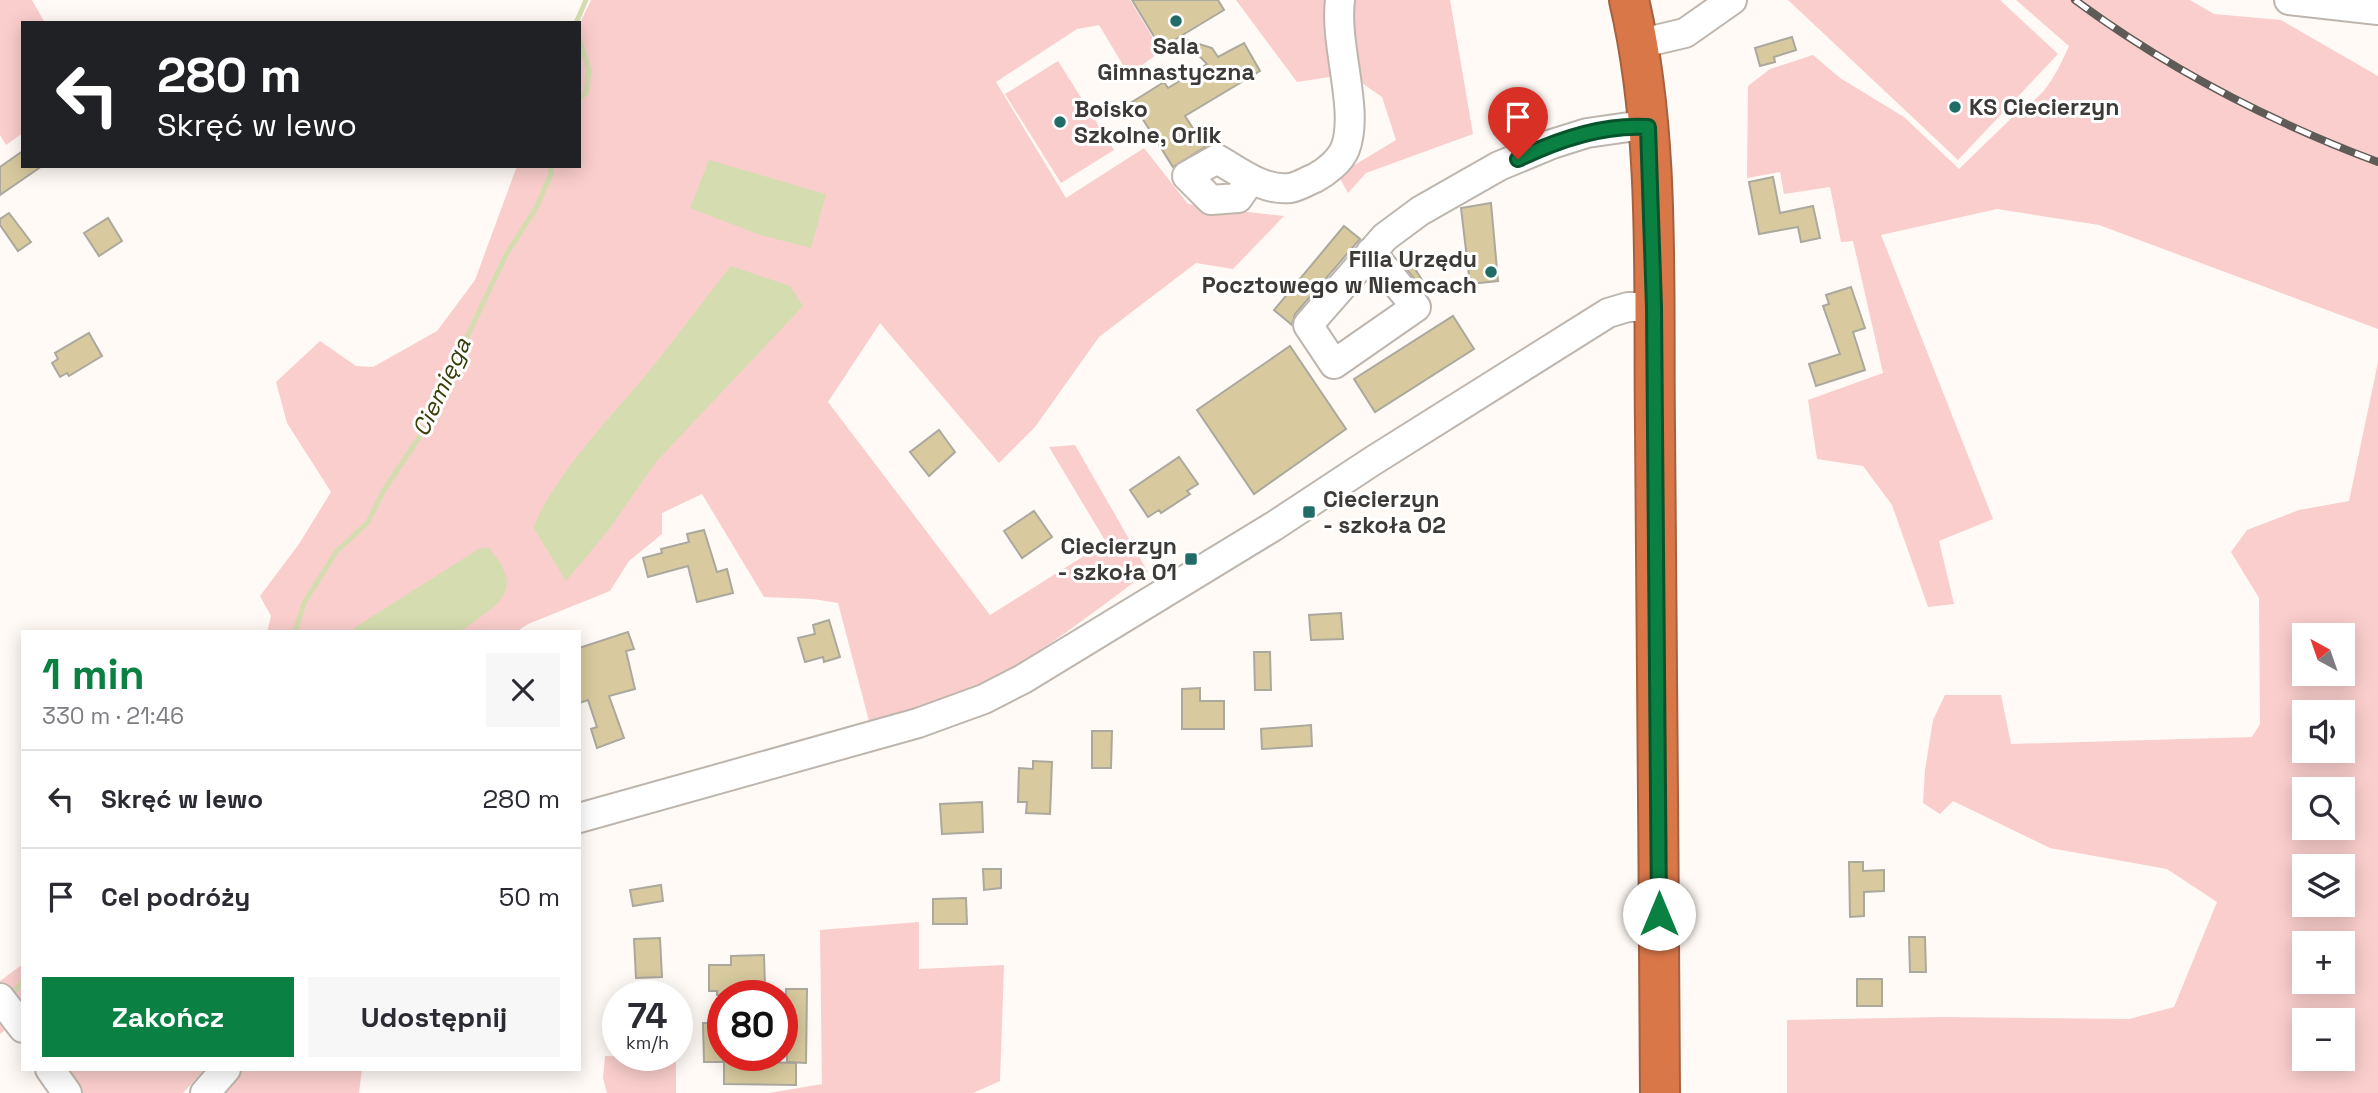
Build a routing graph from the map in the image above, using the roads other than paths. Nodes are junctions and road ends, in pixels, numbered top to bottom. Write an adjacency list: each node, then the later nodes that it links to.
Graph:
1 (1340, 0): 9 (street)
2 (1629, 0): 7 (highway)
3 (1732, 0): 5 (street)
4 (2289, 0): 6 (street)
5 (1703, 8): 7 (street)
6 (2378, 10)
7 (1638, 44): 8 (highway)
8 (1648, 127): 10 (street); 11 (highway)
9 (1251, 179)
10 (1371, 253)
11 (1654, 307): 12 (street); 17 (highway)
12 (581, 817)
13 (51, 1071): 15 (street)
14 (224, 1071): 16 (street)
15 (67, 1093)
16 (205, 1093)
17 (1660, 1093)

